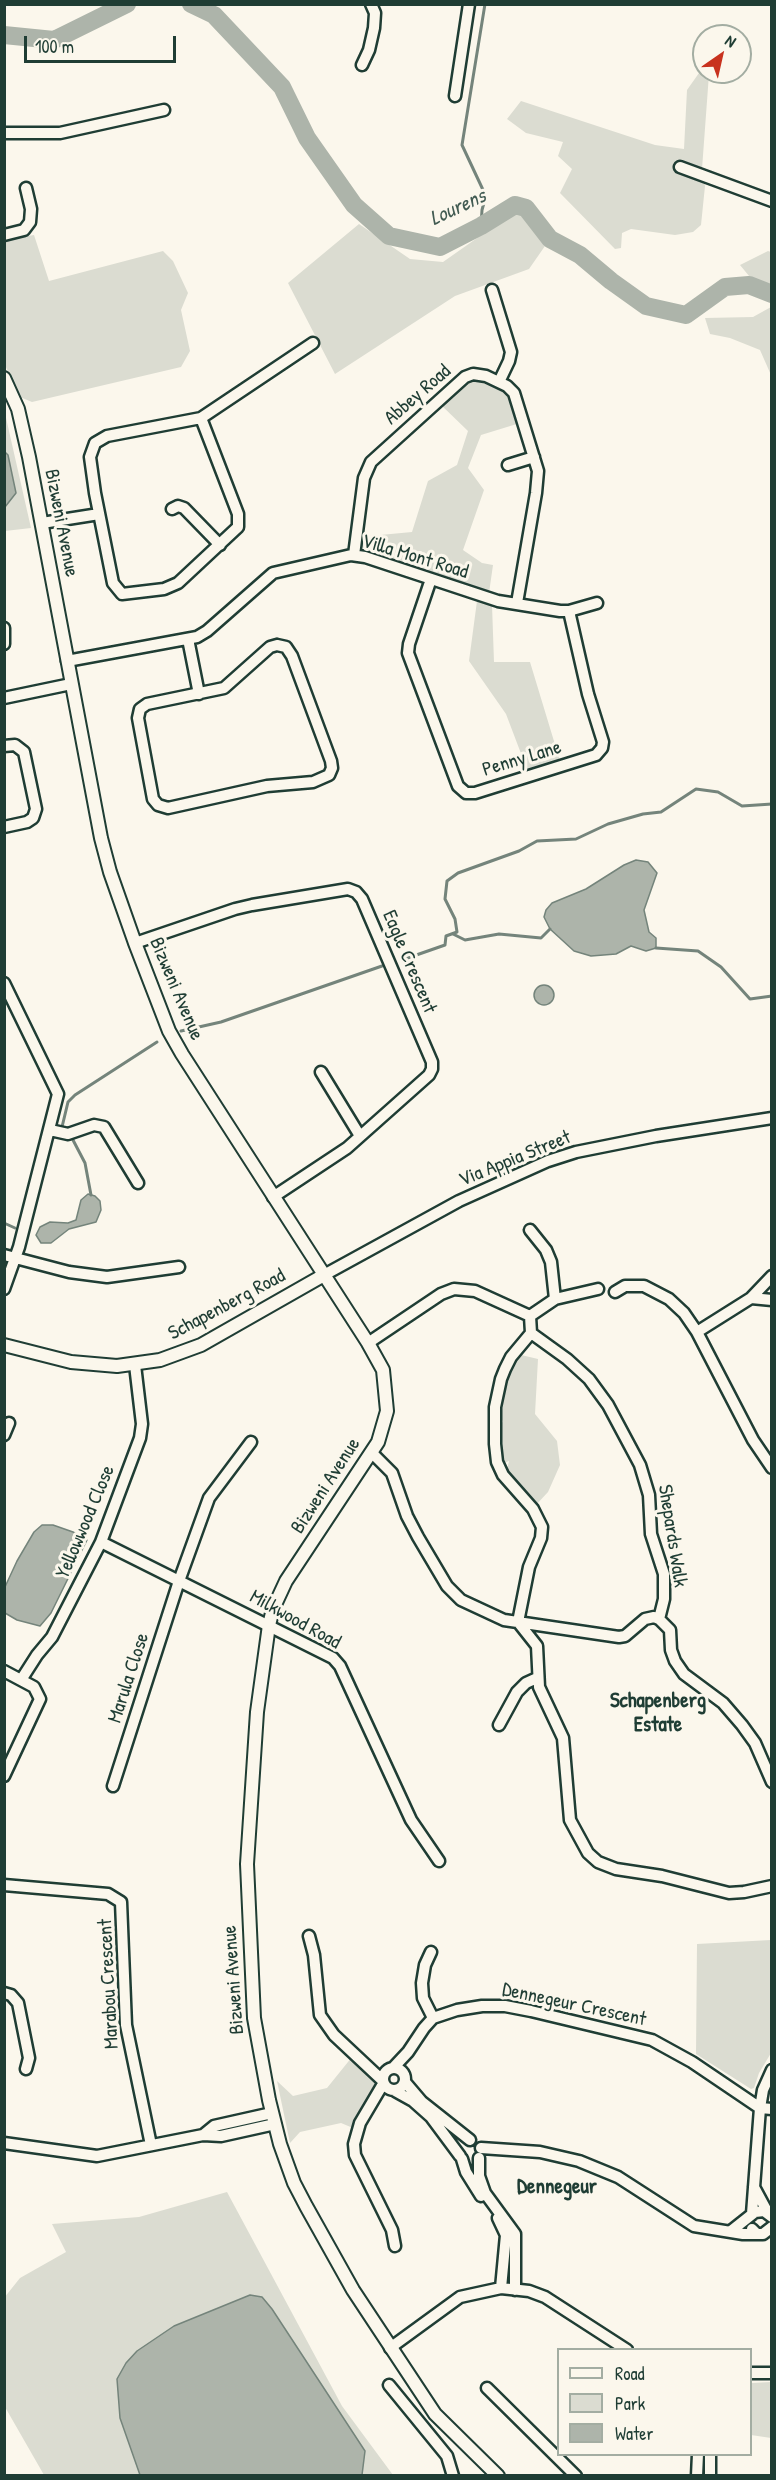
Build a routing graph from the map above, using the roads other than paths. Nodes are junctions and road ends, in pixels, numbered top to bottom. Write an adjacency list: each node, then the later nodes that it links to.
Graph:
1 (371, 4): 3 (street)
2 (470, 4): 4 (street)
3 (362, 65)
4 (455, 96)
5 (164, 110): 6 (street)
6 (4, 133)
7 (680, 167): 9 (street)
8 (26, 188): 10 (street)
9 (771, 201)
10 (4, 235)
11 (492, 290): 14 (street)
12 (313, 344): 15 (street)
13 (4, 378): 20 (street, Bizweni Avenue)
14 (499, 382): 16 (street); 22 (street, Abbey Road)
15 (201, 418): 19 (street); 21 (street)
16 (534, 457): 17 (street); 24 (street)
17 (508, 465)
18 (172, 509): 21 (street)
19 (99, 514): 20 (street); 21 (street)
20 (42, 523): 30 (street, Bizweni Avenue)
21 (219, 545)
22 (354, 555): 23 (street, Villa Mont Road); 28 (street, Villa Mont Road)
23 (431, 579): 24 (street, Villa Mont Road); 26 (street, Penny Lane)
24 (517, 603): 26 (street, Villa Mont Road)
25 (597, 603): 26 (street, Villa Mont Road)
26 (569, 611)
27 (4, 628): 29 (street)
28 (188, 639): 30 (street, Villa Mont Road); 32 (street)
29 (4, 644)
30 (67, 661): 31 (street, Bizweni Avenue)
31 (71, 684): 33 (street); 36 (street, Bizweni Avenue)
32 (199, 694): 32 (street)
33 (4, 698)
34 (4, 746): 35 (street)
35 (4, 827)
36 (135, 943): 41 (street, Eagle Crescent); 43 (street, Bizweni Avenue)
37 (4, 983): 40 (street)
38 (321, 1072): 41 (street)
39 (771, 1118): 47 (street, Via Appia Street)
40 (50, 1130): 42 (street); 45 (street)
41 (360, 1136): 43 (street, Eagle Crescent)
42 (138, 1183)
43 (273, 1197): 47 (street, Bizweni Avenue)
44 (530, 1230): 53 (street)
45 (10, 1256): 46 (street); 49 (street)
46 (179, 1267)
47 (324, 1275): 58 (street, Bizweni Avenue); 60 (street, Schapenberg Road)
48 (771, 1276): 52 (street)
49 (4, 1289)
50 (598, 1289): 53 (street)
51 (615, 1292): 56 (street)
52 (751, 1298): 54 (street); 56 (street)
53 (555, 1299): 55 (street)
54 (771, 1300)
55 (530, 1316): 57 (street); 58 (street)
56 (697, 1332): 65 (street)
57 (531, 1333): 68 (street, Shepards Walk); 69 (street)
58 (368, 1343): 64 (street, Bizweni Avenue)
59 (4, 1345): 60 (street, Schapenberg Road)
60 (135, 1365): 66 (street, Yellowwood Close)
61 (9, 1423): 62 (street)
62 (4, 1435)
63 (251, 1442): 67 (street, Marula Close)
64 (372, 1453): 69 (street); 70 (street, Bizweni Avenue)
65 (771, 1468)
66 (101, 1542): 67 (street, Milkwood Road); 73 (street, Yellowwood Close)
67 (179, 1581): 70 (street, Milkwood Road); 77 (street, Marula Close)
68 (659, 1619): 69 (street); 76 (street)
69 (518, 1622): 72 (street)
70 (269, 1625): 78 (street, Milkwood Road); 91 (street, Bizweni Avenue)
71 (4, 1671): 73 (street)
72 (537, 1678): 74 (street); 80 (street)
73 (21, 1680): 75 (street)
74 (499, 1725)
75 (4, 1776)
76 (771, 1782)
77 (113, 1786)
78 (439, 1861)
79 (4, 1885): 94 (street, Marabou Crescent)
80 (771, 1886)
81 (309, 1936): 89 (street)
82 (431, 1953): 84 (street)
83 (4, 1993): 86 (street)
84 (433, 2018): 85 (street); 90 (street, Dennegeur Crescent)
85 (408, 2052): 88 (street); 89 (street)
86 (26, 2069)
87 (771, 2070): 90 (street)
88 (405, 2078): 89 (street); 89 (street); 92 (street)
89 (388, 2080): 96 (street); 103 (street)
90 (766, 2109): 97 (street)
91 (273, 2118): 94 (street); 107 (street, Bizweni Avenue)
92 (470, 2140): 95 (street); 96 (street)
93 (4, 2143): 94 (street)
94 (151, 2145)
95 (480, 2153): 96 (street); 100 (street); 102 (street)
96 (461, 2158): 102 (street)
97 (754, 2187): 98 (street); 99 (street)
98 (770, 2215): 99 (street)
99 (751, 2216): 100 (street); 101 (street)
100 (731, 2231): 101 (street)
101 (766, 2233)
102 (510, 2235): 104 (street)
103 (395, 2246)
104 (510, 2260): 105 (street); 106 (street)
105 (501, 2288): 106 (street); 107 (street)
106 (515, 2290): 108 (street)
107 (390, 2348): 116 (street, Bizweni Avenue)
108 (625, 2348)
109 (752, 2373): 110 (street)
110 (771, 2373)
111 (389, 2385): 115 (street)
112 (487, 2388): 117 (street)
113 (698, 2456): 118 (street)
114 (710, 2456): 119 (street)
115 (453, 2475)
116 (498, 2475)
117 (576, 2475)
118 (697, 2475)
119 (710, 2475)

